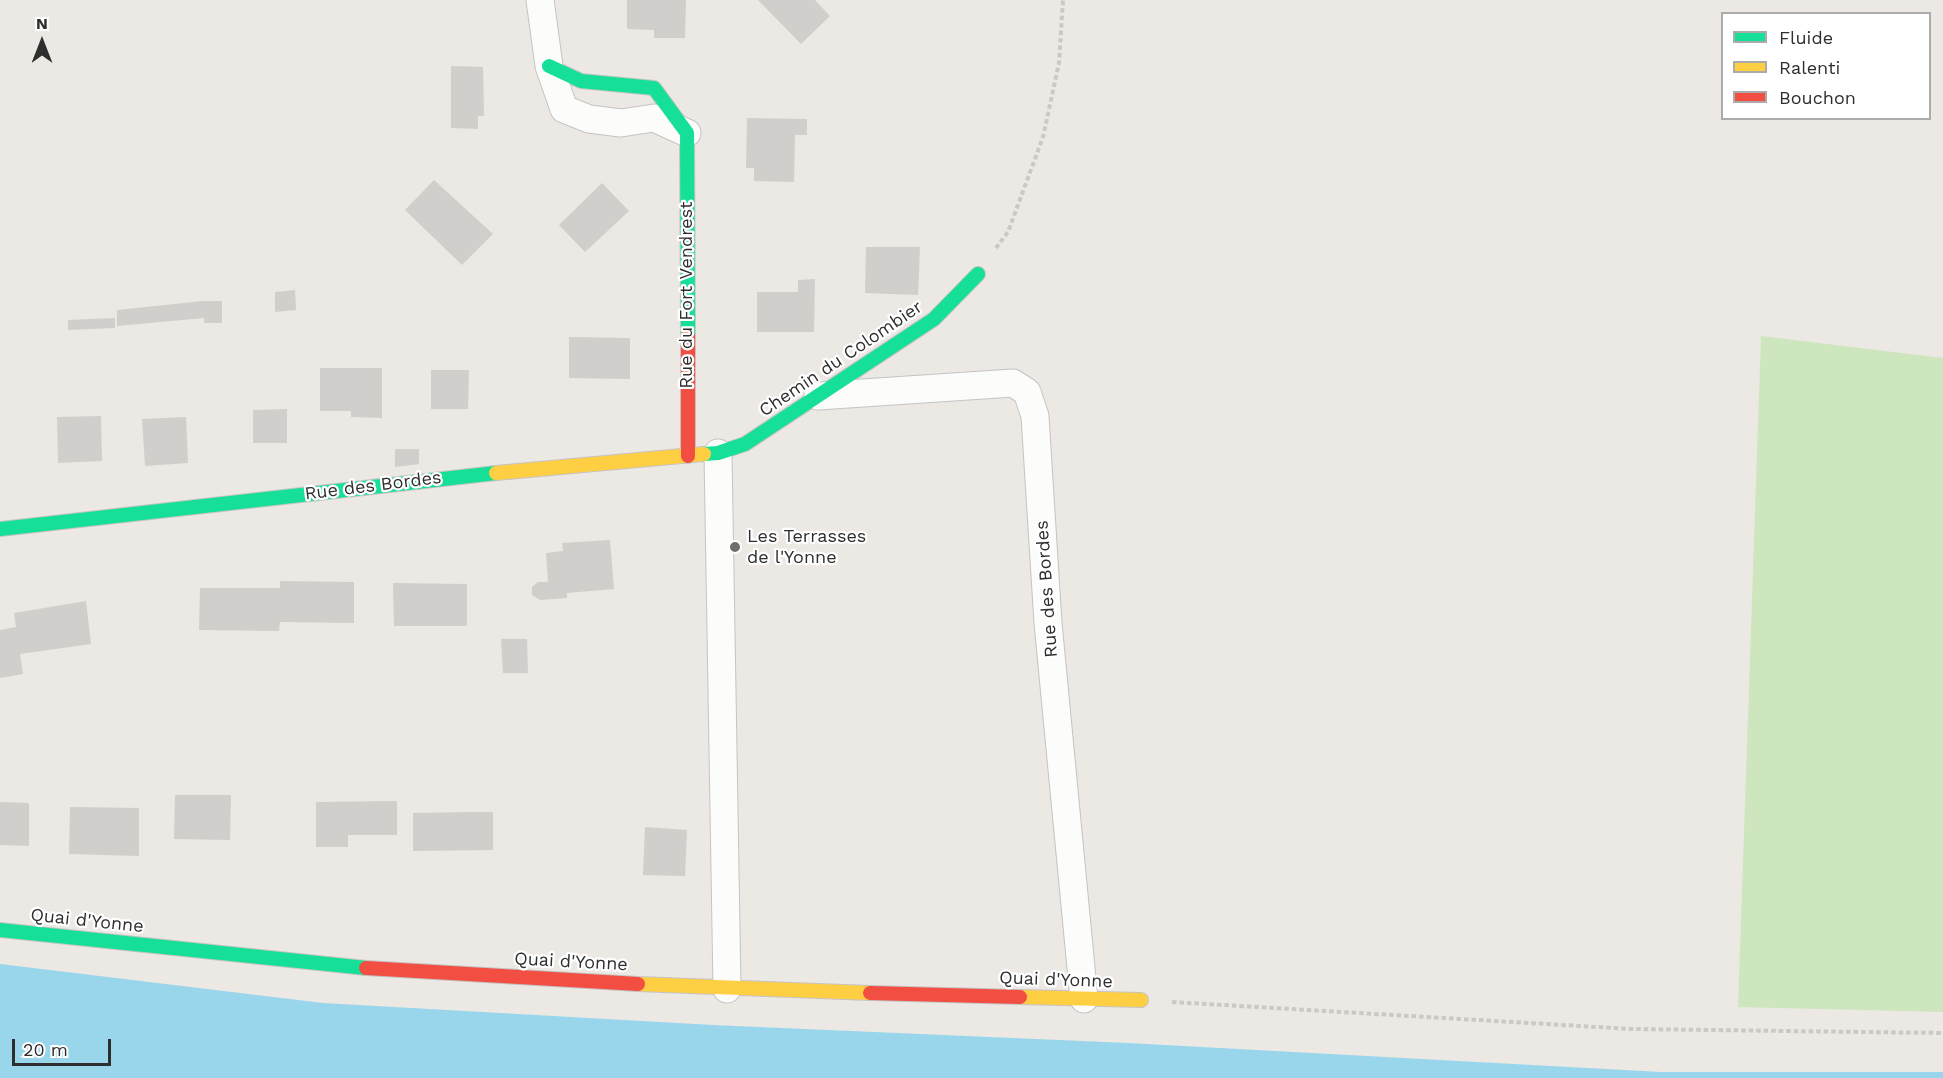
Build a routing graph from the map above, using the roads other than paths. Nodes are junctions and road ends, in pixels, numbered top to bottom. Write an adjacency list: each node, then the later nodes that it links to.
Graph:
1 (540, 0): 2 (street)
2 (549, 66): 3 (street); 3 (street)
3 (687, 133): 8 (street, Rue du Fort Vendrest)
4 (978, 274): 5 (street, Chemin du Colombier)
5 (818, 396): 6 (street, Chemin du Colombier); 12 (street, Rue des Bordes)
6 (745, 444): 7 (street, Rue des Bordes)
7 (718, 453): 8 (street, Rue des Bordes); 11 (street)
8 (688, 456): 9 (street, Rue des Bordes)
9 (0, 529)
10 (0, 930): 11 (street, Quai d'Yonne)
11 (727, 989): 12 (street, Quai d'Yonne)
12 (1084, 999): 13 (street, Quai d'Yonne)
13 (1141, 1000)

